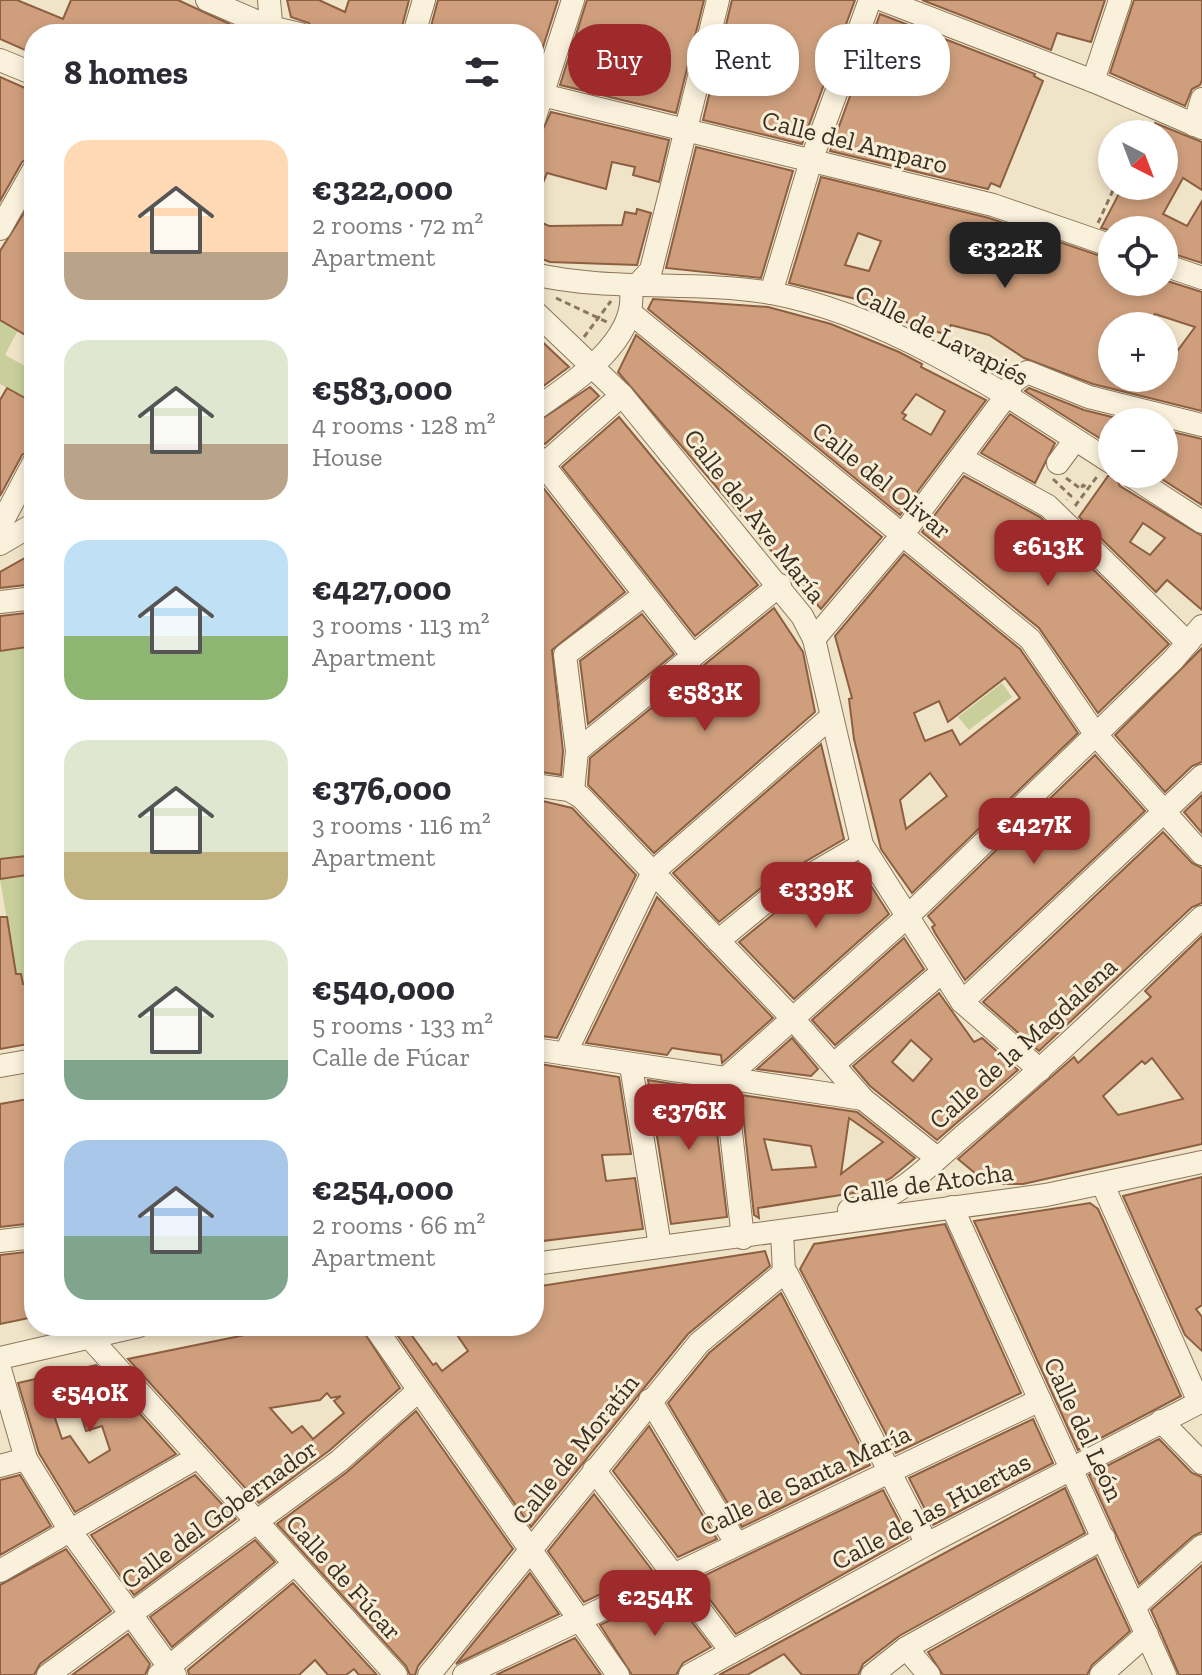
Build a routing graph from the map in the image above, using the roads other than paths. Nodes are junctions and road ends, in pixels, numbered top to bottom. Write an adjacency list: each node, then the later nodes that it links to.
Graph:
1 (207, 0): 9 (street)
2 (269, 0): 10 (street)
3 (424, 0): 11 (street)
4 (573, 0): 14 (street)
5 (718, 0): 19 (street)
6 (870, 0): 20 (street)
7 (883, 0): 15 (street)
8 (1120, 0): 15 (street)
9 (258, 24)
10 (271, 24)
11 (417, 24)
12 (0, 60): 13 (street)
13 (24, 70)
14 (544, 78)
15 (1093, 81): 18 (street)
16 (544, 95): 19 (street, Calle del Amparo)
17 (1202, 99): 18 (street)
18 (1198, 126)
19 (684, 130): 20 (street, Calle del Amparo); 27 (street)
20 (811, 161): 23 (street, Calle del Amparo); 28 (street)
21 (24, 187): 22 (street)
22 (0, 229)
23 (1098, 241)
24 (1178, 270): 26 (street)
25 (544, 275): 27 (street, Calle de Lavapiés)
26 (1202, 278)
27 (638, 283): 28 (street, Calle de Lavapiés); 30 (street)
28 (771, 293): 33 (street, Calle de Lavapiés)
29 (544, 308): 31 (street, Calle del Ave María)
30 (625, 320): 31 (street); 47 (street, Calle del Olivar)
31 (595, 368): 32 (street, Calle del Ave María); 34 (street)
32 (622, 395): 39 (street); 49 (street, Calle del Ave María)
33 (1007, 395): 35 (street); 36 (street, Calle de Lavapiés); 38 (street)
34 (544, 403)
35 (1202, 425)
36 (1075, 440): 37 (street, Calle de Lavapiés); 40 (street)
37 (1098, 454)
38 (961, 458): 47 (street); 53 (street)
39 (544, 461)
40 (1058, 463)
41 (544, 469): 50 (street)
42 (24, 481): 45 (street)
43 (1150, 488): 44 (street)
44 (1202, 522)
45 (0, 526)
46 (24, 530): 48 (street)
47 (903, 534): 54 (street); 57 (street, Calle del Olivar)
48 (0, 544)
49 (780, 585): 54 (street, Calle del Ave María); 55 (street)
50 (644, 595): 55 (street); 58 (street)
51 (24, 599): 52 (street)
52 (0, 602)
53 (1195, 634): 57 (street)
54 (814, 639): 56 (street, Calle del Ave María)
55 (699, 648): 58 (street)
56 (831, 717): 63 (street, Calle del Ave María); 65 (street)
57 (1096, 735): 62 (street, Calle del Olivar); 66 (street)
58 (577, 751): 61 (street)
59 (1202, 776): 62 (street)
60 (544, 787): 61 (street)
61 (573, 791): 65 (street)
62 (1165, 812): 64 (street, Calle del Olivar); 70 (street)
63 (862, 845): 66 (street, Calle del Ave María); 68 (street)
64 (1202, 854)
65 (653, 872): 68 (street); 73 (street)
66 (909, 915): 69 (street, Calle del Ave María); 71 (street)
67 (1202, 917): 78 (street, Calle de la Magdalena)
68 (718, 941): 71 (street)
69 (942, 972): 70 (street, Calle del Ave María); 75 (street)
70 (962, 1002): 78 (street, Calle del Ave María)
71 (794, 1020): 75 (street); 79 (street)
72 (544, 1051): 73 (street)
73 (565, 1054): 77 (street)
74 (24, 1062): 76 (street)
75 (834, 1064): 80 (street)
76 (0, 1066)
77 (631, 1066): 79 (street); 90 (street)
78 (1040, 1070): 81 (street, Calle de la Magdalena)
79 (725, 1079): 80 (street); 86 (street)
80 (863, 1099): 81 (street)
81 (937, 1158): 84 (street, Calle de la Magdalena)
82 (1202, 1162): 83 (street, Calle de Atocha)
83 (1103, 1185): 85 (street, Calle de Atocha); 101 (street)
84 (876, 1203): 86 (street, Calle de Atocha)
85 (952, 1207): 87 (street, Calle de Atocha); 100 (street, Calle del León)
86 (742, 1232): 87 (street, Calle de Atocha); 90 (street, Calle de Atocha)
87 (782, 1232): 92 (street)
88 (24, 1238): 89 (street)
89 (0, 1241)
90 (660, 1246): 91 (street, Calle de Atocha)
91 (544, 1263)
92 (783, 1274): 99 (street, Calle de Moratín); 109 (street)
93 (97, 1336): 95 (street)
94 (381, 1336): 98 (street)
95 (90, 1338): 96 (street); 103 (street, Calle de Fúcar)
96 (0, 1358)
97 (0, 1369): 104 (street)
98 (418, 1391): 110 (street, Calle del Gobernador); 116 (street)
99 (650, 1400): 108 (street, Calle de Moratín); 113 (street)
100 (1040, 1400): 107 (street, Calle del León); 109 (street, Calle de Santa María)
101 (1200, 1402): 102 (street, Calle de las Huertas)
102 (1161, 1421): 105 (street); 107 (street, Calle de las Huertas)
103 (198, 1457): 110 (street, Calle de Fúcar); 111 (street)
104 (26, 1459): 106 (street); 111 (street)
105 (1202, 1463)
106 (0, 1466)
107 (1071, 1468): 112 (street, Calle del León); 114 (street, Calle de las Huertas)
108 (594, 1470): 116 (street, Calle de Moratín); 119 (street)
109 (889, 1471): 113 (street, Calle de Santa María); 114 (street)
110 (257, 1522): 117 (street, Calle de Fúcar); 121 (street, Calle del Gobernador)
111 (71, 1532): 118 (street); 121 (street)
112 (1104, 1538): 120 (street, Calle del León); 124 (street)
113 (736, 1543): 119 (street, Calle de Santa María)
114 (927, 1544): 125 (street, Calle de las Huertas)
115 (1202, 1546): 120 (street)
116 (531, 1549): 122 (street); 129 (street, Calle de Moratín)
117 (293, 1565): 126 (street); 128 (street, Calle de Fúcar)
118 (0, 1571)
119 (672, 1574): 122 (street, Calle de Santa María); 125 (street)
120 (1135, 1606): 123 (street, Calle del León)
121 (130, 1614): 126 (street); 127 (street, Calle del Gobernador)
122 (578, 1618): 130 (street, Calle de Santa María); 131 (street)
123 (1147, 1634): 135 (street); 136 (street, Calle del León)
124 (906, 1648): 133 (street); 134 (street)
125 (727, 1662): 132 (street, Calle de las Huertas)
126 (167, 1673)
127 (48, 1675)
128 (396, 1675)
129 (429, 1675)
130 (464, 1675)
131 (618, 1675)
132 (690, 1675)
133 (872, 1675)
134 (929, 1675)
135 (1101, 1675)
136 (1165, 1675)

